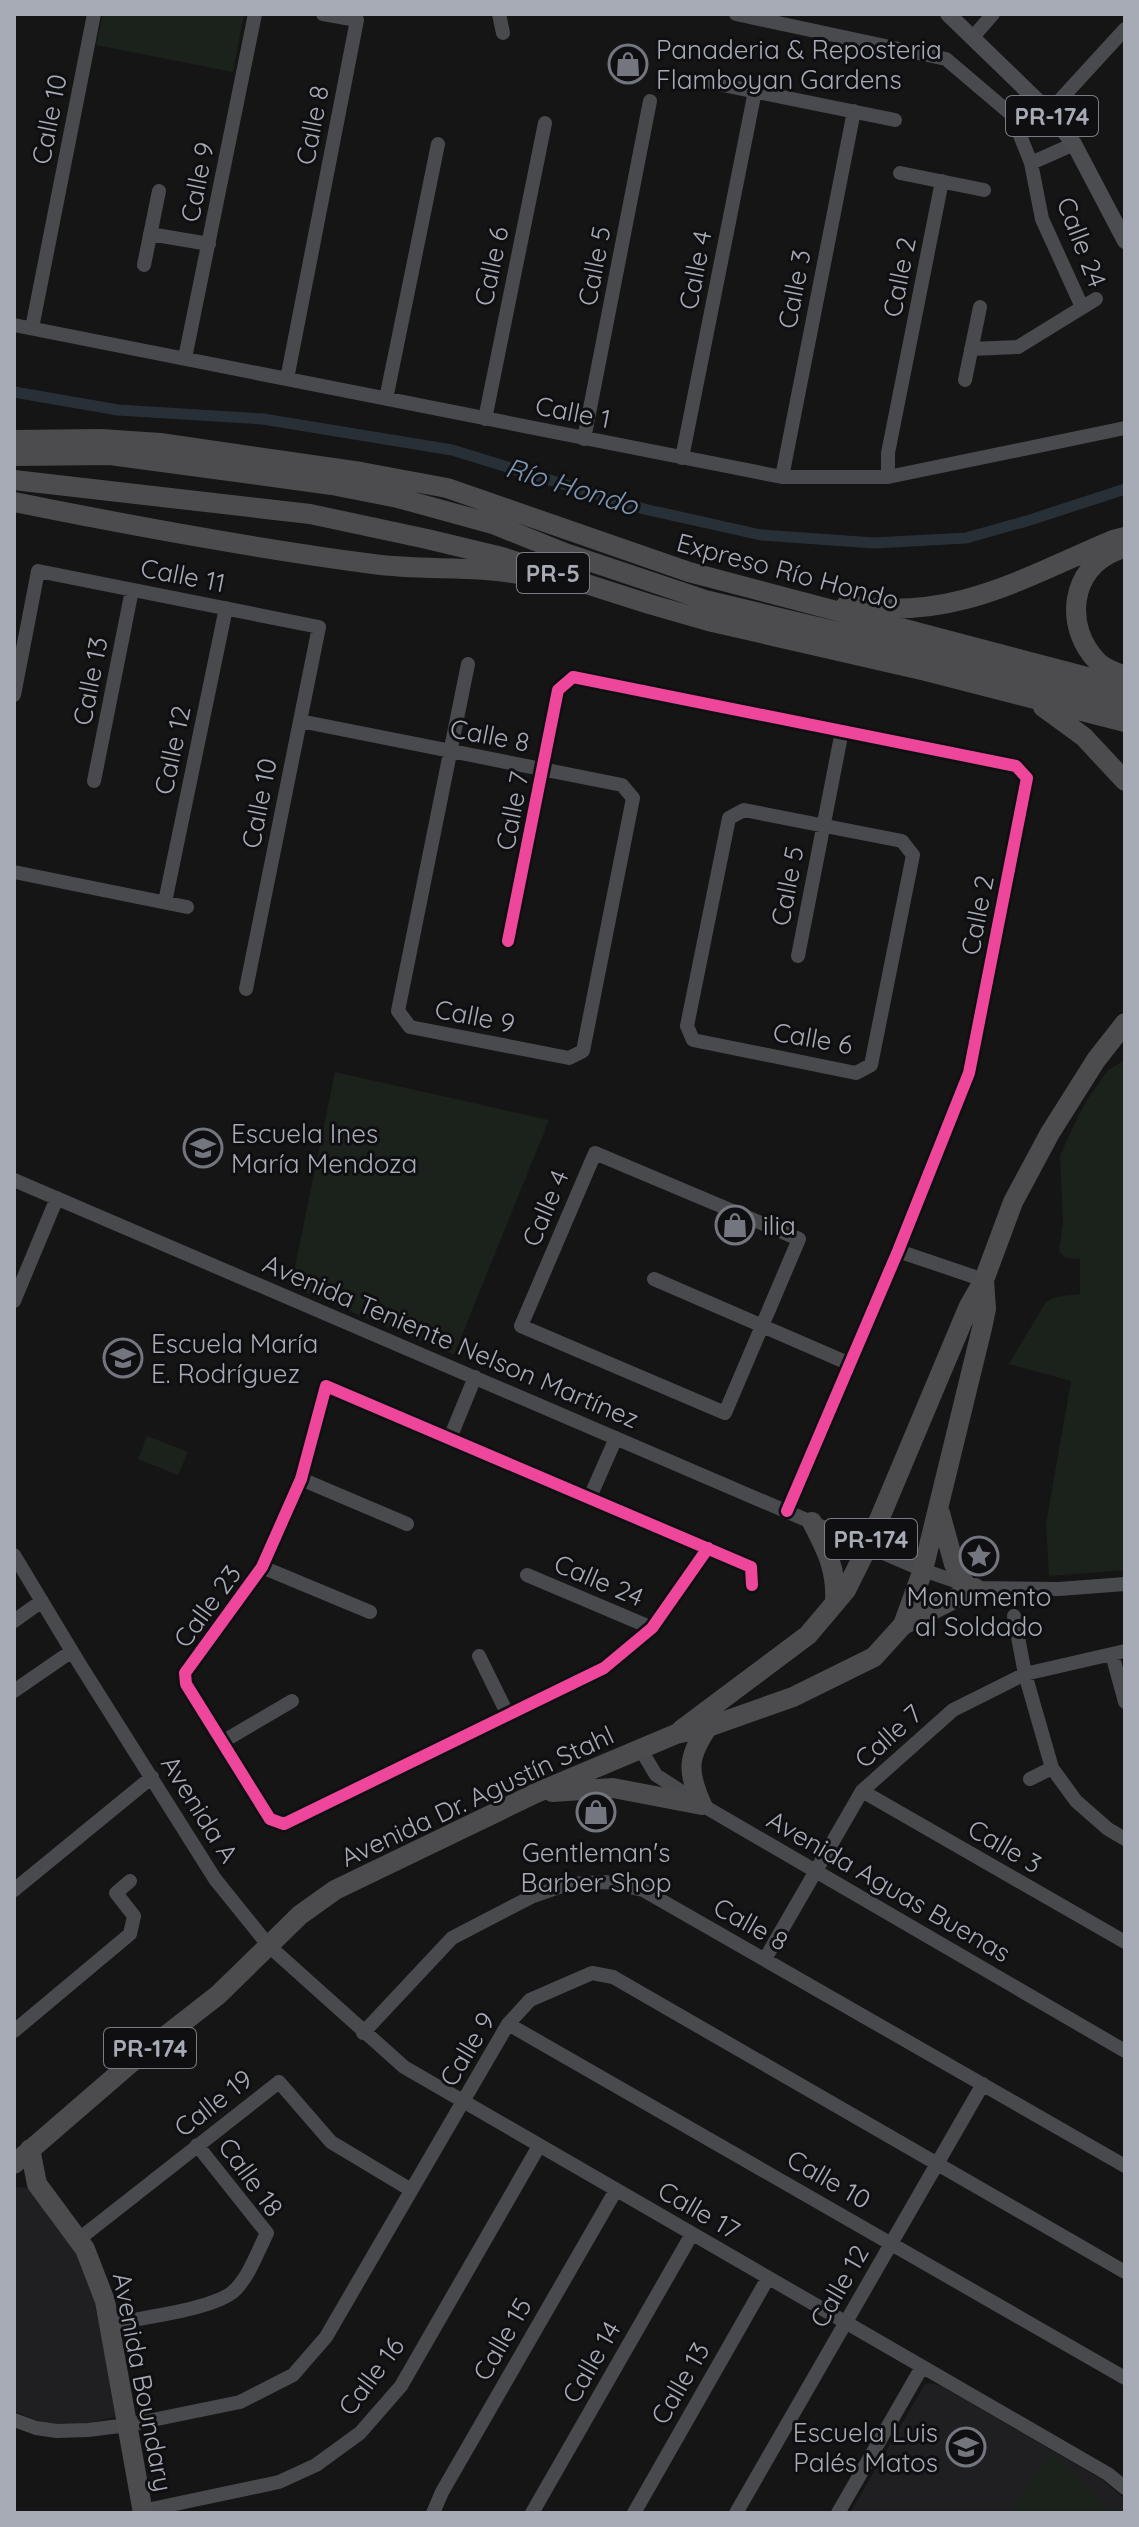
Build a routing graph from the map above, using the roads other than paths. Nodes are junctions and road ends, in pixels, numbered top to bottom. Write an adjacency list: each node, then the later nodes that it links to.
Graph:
1 (94, 14): 33 (street, Calle 10)
2 (255, 14): 27 (street, Calle 9)
3 (323, 14): 36 (street, Calle 8)
4 (499, 14): 9 (street)
5 (736, 14): 20 (street, Calle 24)
6 (948, 14): 10 (main road, PR-174)
7 (993, 14): 10 (street)
8 (1125, 29): 15 (street)
9 (503, 33)
10 (973, 37): 15 (main road, PR-174)
11 (713, 83): 12 (street)
12 (755, 91): 14 (street); 44 (street, Calle 4)
13 (650, 101): 41 (street, Calle 5)
14 (854, 111): 16 (street); 46 (street, Calle 3)
15 (1049, 112): 19 (main road, PR-174)
16 (895, 120)
17 (545, 123): 39 (street, Calle 6)
18 (438, 144): 38 (street)
19 (1074, 144): 20 (street); 26 (main road, PR-174)
20 (1031, 163): 31 (street, Calle 24)
21 (900, 173): 22 (street)
22 (942, 181): 23 (street); 47 (street, Calle 2)
23 (984, 190)
24 (159, 191): 25 (street)
25 (150, 234): 27 (street); 28 (street)
26 (1125, 241)
27 (209, 244): 35 (street, Calle 9)
28 (144, 265)
29 (1096, 299): 31 (street)
30 (980, 307): 34 (street)
31 (1082, 307): 34 (street)
32 (14, 325): 33 (street, Calle 1)
33 (32, 328): 35 (street, Calle 1)
34 (971, 349): 37 (street)
35 (185, 358): 36 (street, Calle 1)
36 (287, 379): 38 (street, Calle 1)
37 (965, 380)
38 (386, 399): 39 (street, Calle 1)
39 (485, 419): 41 (street, Calle 1)
40 (1125, 428): 47 (street, Calle 1)
41 (584, 439): 44 (street, Calle 1)
42 (14, 440): 56 (highway, Expreso Río Hondo / PR-5)
43 (14, 456): 67 (highway)
44 (682, 458): 46 (street, Calle 1)
45 (14, 471): 50 (highway)
46 (782, 477): 47 (street, Calle 1)
47 (888, 477)
48 (14, 480): 50 (highway, PR-5)
49 (14, 502): 57 (highway)
50 (235, 505): 57 (highway, PR-5)
51 (1125, 531): 54 (highway)
52 (1125, 537): 54 (highway)
53 (1125, 548): 62 (highway)
54 (1038, 573): 56 (highway)
55 (132, 590): 58 (street, Calle 11); 60 (street, Calle 11); 73 (street, Calle 13)
56 (761, 593): 63 (highway, Expreso Río Hondo / PR-5)
57 (635, 600): 66 (highway, PR-5)
58 (226, 608): 59 (street, Calle 11); 78 (street, Calle 12)
59 (319, 627): 68 (street, Calle 10)
60 (17, 664): 65 (street)
61 (468, 664): 71 (street, Calle 9)
62 (1125, 676)
63 (1125, 687)
64 (558, 690): 70 (street, Calle 2); 72 (street, Calle 7)
65 (14, 695)
66 (1030, 698): 69 (highway, PR-5); 74 (highway)
67 (1125, 706)
68 (300, 721): 71 (street, Calle 8); 82 (street, Calle 10)
69 (1125, 722)
70 (842, 731): 75 (street, Calle 5); 86 (street, Calle 2)
71 (450, 751): 72 (street, Calle 8); 76 (street, Calle 9)
72 (543, 770): 76 (street, Calle 8); 80 (street, Calle 7)
73 (94, 781)
74 (1125, 781)
75 (824, 826): 75 (street, Calle 6); 81 (street, Calle 5)
76 (626, 831)
77 (14, 872): 78 (street)
78 (165, 902): 79 (street)
79 (187, 907)
80 (508, 941)
81 (798, 956)
82 (246, 989)
83 (1125, 1023): 88 (highway, Avenida Dr. Agustín Stahl / PR-174)
84 (14, 1180): 85 (street, Avenida Teniente Nelson Martínez)
85 (57, 1198): 89 (street); 92 (street, Avenida Teniente Nelson Martínez)
86 (898, 1251): 88 (street); 91 (street, Calle 2)
87 (654, 1279): 90 (street)
88 (984, 1280): 97 (highway, Avenida Dr. Agustín Stahl / PR-174); 101 (highway, Avenida Dr. Agustín Stahl / PR-174)
89 (14, 1301)
90 (761, 1326): 90 (street, Calle 4); 91 (street)
91 (850, 1364): 98 (street, Calle 2)
92 (475, 1377): 93 (street); 94 (street, Avenida Teniente Nelson Martínez)
93 (450, 1438): 95 (street, Calle 23); 96 (street, Calle 23)
94 (616, 1438): 96 (street); 98 (street, Avenida Teniente Nelson Martínez)
95 (301, 1479): 100 (street); 104 (street, Calle 23)
96 (590, 1497): 102 (street, Calle 23)
97 (939, 1506): 105 (highway, Avenida Dr. Agustín Stahl / PR-174); 109 (highway)
98 (787, 1511): 99 (street, Avenida Teniente Nelson Martínez)
99 (812, 1522): 101 (street, Avenida Teniente Nelson Martínez); 111 (highway)
100 (407, 1524)
101 (868, 1546): 105 (street, Avenida Teniente Nelson Martínez); 111 (highway, Avenida Dr. Agustín Stahl / PR-174)
102 (708, 1548): 108 (street, Calle 23); 116 (street, Calle 23)
103 (14, 1555): 110 (street)
104 (262, 1567): 112 (street); 129 (street, Calle 23)
105 (923, 1570): 109 (street, Avenida Teniente Nelson Martínez); 115 (highway, Avenida Dr. Agustín Stahl / PR-174)
106 (527, 1575): 116 (street, Calle 24)
107 (1125, 1584): 109 (street, Avenida Teniente Nelson Martínez)
108 (752, 1585)
109 (970, 1586): 115 (highway)
110 (42, 1601): 114 (street); 117 (street)
111 (835, 1603): 120 (highway, Avenida Dr. Agustín Stahl / PR-174)
112 (370, 1612)
113 (1014, 1616): 121 (street)
114 (14, 1621)
115 (903, 1625): 125 (highway, Avenida Dr. Agustín Stahl / PR-174)
116 (652, 1628): 126 (street, Calle 23)
117 (72, 1651): 122 (street); 132 (street, Avenida A)
118 (1118, 1653): 121 (street, Calle 7); 124 (street)
119 (479, 1656): 126 (street)
120 (775, 1660): 125 (highway); 128 (highway, Avenida Dr. Agustín Stahl / PR-174)
121 (1025, 1674): 131 (street); 134 (street, Calle 7)
122 (16, 1686)
123 (292, 1701): 129 (street)
124 (1125, 1702)
125 (755, 1710): 127 (highway, Avenida Dr. Agustín Stahl / PR-174)
126 (508, 1715): 129 (street, Calle 23)
127 (708, 1727): 128 (highway, Avenida Dr. Agustín Stahl / PR-174); 136 (highway)
128 (676, 1734): 130 (highway, Avenida Dr. Agustín Stahl / PR-174)
129 (222, 1742)
130 (641, 1750): 135 (highway, Avenida Dr. Agustín Stahl / PR-174); 136 (street, Avenida Aguas Buenas)
131 (1052, 1768): 133 (street); 137 (street)
132 (152, 1777): 140 (street); 142 (street, Avenida A)
133 (1030, 1779)
134 (862, 1791): 138 (street, Calle 7); 141 (street, Calle 3)
135 (536, 1793): 136 (highway); 142 (highway, Avenida Dr. Agustín Stahl / PR-174)
136 (702, 1805): 138 (street, Avenida Aguas Buenas)
137 (1125, 1839)
138 (814, 1872): 143 (street, Calle 7); 147 (street, Avenida Aguas Buenas)
139 (130, 1881): 145 (street)
140 (14, 1890)
141 (1125, 1942)
142 (269, 1946): 146 (street, Calle 17); 152 (highway, Avenida Dr. Agustín Stahl / PR-174)
143 (765, 1959): 146 (street, Calle 8); 148 (street, Calle 8)
144 (508, 2024): 149 (street, Calle 9); 153 (street, Calle 9); 160 (street, Calle 10)
145 (14, 2031)
146 (363, 2033): 149 (street, Calle 17)
147 (1125, 2051)
148 (983, 2084): 153 (street, Calle 12); 154 (street, Calle 8)
149 (462, 2102): 151 (street, Calle 17); 156 (street, Calle 9)
150 (197, 2145): 156 (street, Calle 19); 159 (street, Calle 19); 164 (street, Calle 18)
151 (539, 2146): 157 (street, Calle 17); 170 (street, Calle 16)
152 (18, 2161): 155 (highway, Avenida Boundary); 155 (highway)
153 (937, 2164): 160 (street, Calle 12); 161 (street, Calle 9)
154 (1125, 2166)
155 (37, 2184): 159 (highway, Avenida Boundary)
156 (411, 2190): 168 (street, Calle 9)
157 (616, 2190): 158 (street, Calle 17); 171 (street, Calle 15)
158 (692, 2234): 162 (street, Calle 17); 172 (street, Calle 14)
159 (79, 2239): 164 (highway, Avenida Boundary)
160 (891, 2243): 163 (street, Calle 12); 166 (street, Calle 10)
161 (1125, 2272)
162 (768, 2278): 163 (street, Calle 17); 173 (street, Calle 13)
163 (845, 2322): 165 (street, Calle 17); 174 (street, Calle 12)
164 (110, 2324): 168 (highway, Avenida Boundary)
165 (922, 2367): 169 (street, Calle 17); 175 (street)
166 (1125, 2378)
167 (14, 2420): 168 (street, Calle 9)
168 (128, 2425): 170 (highway, Avenida Boundary)
169 (1125, 2488)
170 (142, 2512)
171 (433, 2513)
172 (532, 2513)
173 (634, 2513)
174 (736, 2513)
175 (838, 2513)

